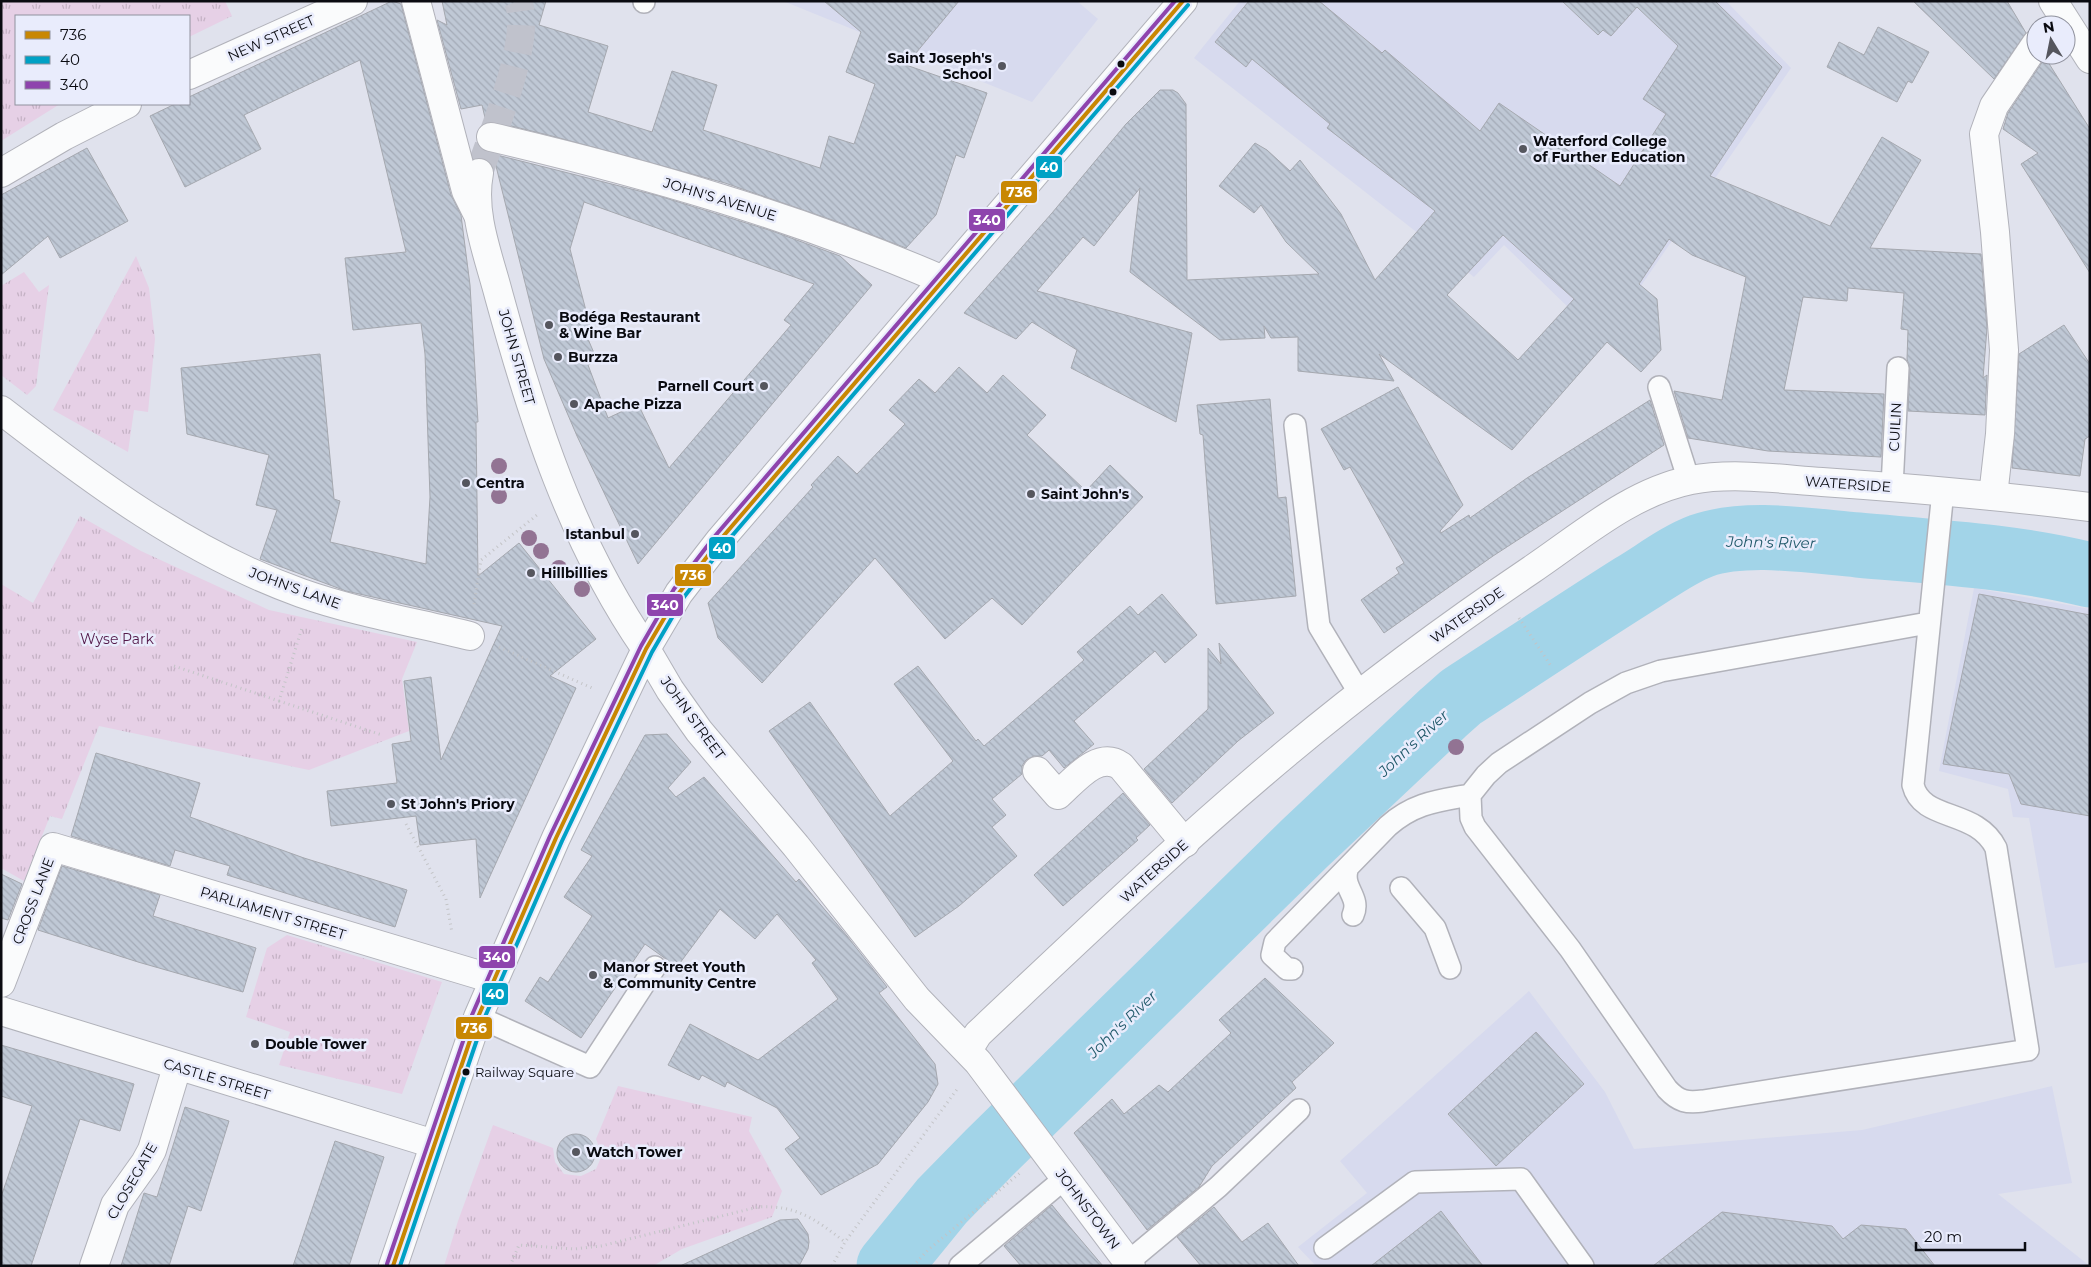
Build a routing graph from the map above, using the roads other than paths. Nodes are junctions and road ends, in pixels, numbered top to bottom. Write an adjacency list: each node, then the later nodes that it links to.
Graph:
1 (353, 1): 7 (street, NEW STREET)
2 (416, 1): 12 (street, JOHN STREET)
3 (1183, 1): 13 (street)
4 (2076, 39): 5 (street)
5 (2090, 58)
6 (2026, 59): 21 (street)
7 (190, 75)
8 (126, 105): 10 (street)
9 (491, 136): 13 (street, JOHN'S AVENUE)
10 (1, 173)
11 (479, 174): 12 (street, JOHN STREET)
12 (478, 215): 25 (street, JOHN STREET)
13 (943, 280): 25 (street)
14 (1898, 368): 19 (lane, CUILIN)
15 (1659, 387): 18 (lane)
16 (1, 410): 24 (street, JOHN'S LANE)
17 (1295, 424): 26 (lane)
18 (1689, 481): 19 (street, WATERSIDE); 26 (street, WATERSIDE)
19 (1892, 487): 20 (street, WATERSIDE)
20 (1943, 492): 21 (street, WATERSIDE); 23 (lane)
21 (1993, 496): 22 (street, WATERSIDE)
22 (2090, 507)
23 (1928, 623): 28 (lane); 28 (lane)
24 (470, 636)
25 (646, 648): 37 (street); 41 (street, JOHN STREET)
26 (1360, 694): 29 (street, WATERSIDE)
27 (1037, 771): 29 (street)
28 (1470, 795): 31 (lane)
29 (1185, 843): 41 (street, WATERSIDE)
30 (53, 847): 37 (street, PARLIAMENT STREET); 38 (street, CROSS LANE)
31 (1347, 870): 33 (lane); 36 (lane)
32 (1401, 888): 35 (lane)
33 (1353, 915)
34 (655, 967): 40 (lane)
35 (1450, 968)
36 (1292, 970)
37 (493, 979): 40 (street)
38 (1, 983)
39 (1, 1011): 42 (street, CASTLE STREET)
40 (478, 1017): 44 (street)
41 (977, 1061): 45 (street, JOHN STREET)
42 (177, 1067): 44 (street, CASTLE STREET); 49 (street, CLOSEGATE)
43 (1299, 1110): 48 (lane)
44 (434, 1144): 50 (street)
45 (1045, 1153): 46 (street, JOHNSTOWN)
46 (1064, 1179): 48 (street, JOHNSTOWN); 51 (lane)
47 (1325, 1248): 52 (lane)
48 (1129, 1264)
49 (94, 1266)
50 (393, 1266)
51 (960, 1266)
52 (1583, 1266)

